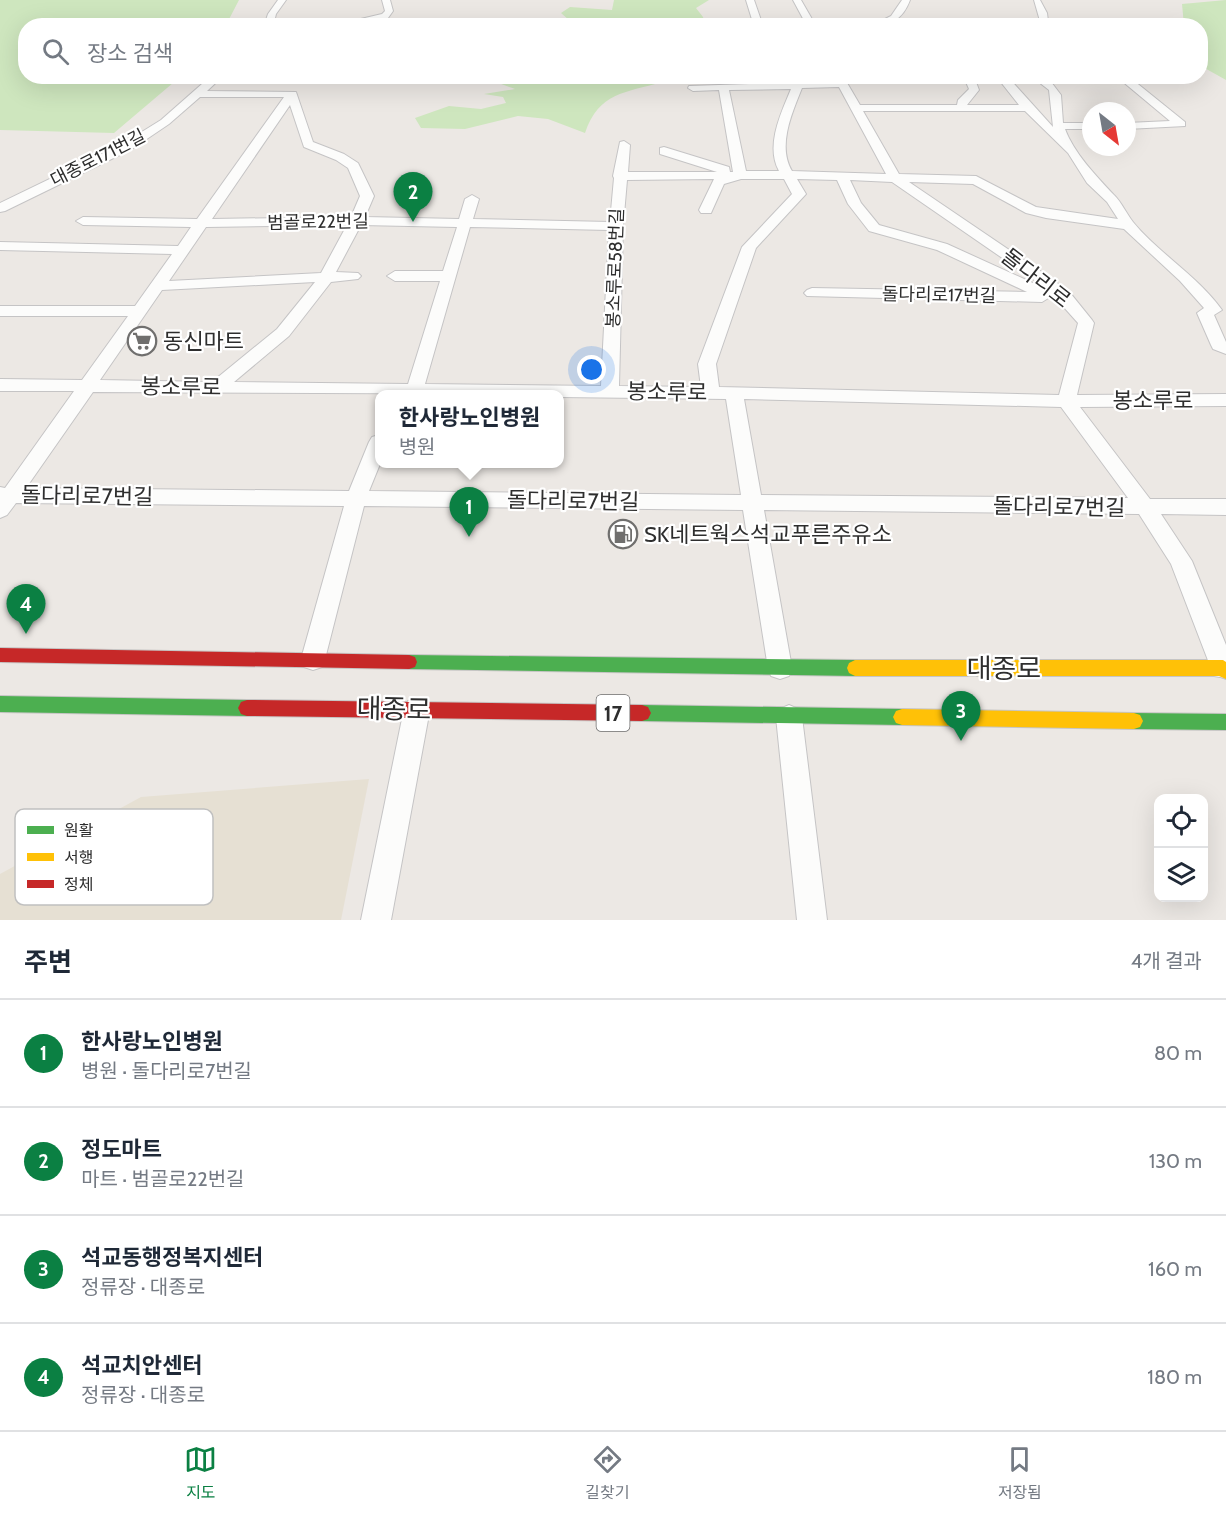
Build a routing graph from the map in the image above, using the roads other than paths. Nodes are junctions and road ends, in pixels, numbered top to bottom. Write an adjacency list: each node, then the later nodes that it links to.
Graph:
1 (282, 0): 10 (street)
2 (386, 0): 11 (street)
3 (750, 0): 12 (street)
4 (788, 0): 6 (street)
5 (906, 0): 14 (street)
6 (798, 1): 13 (street)
7 (1037, 2): 15 (street)
8 (262, 14): 9 (street)
9 (261, 18)
10 (271, 18)
11 (375, 18)
12 (756, 18)
13 (808, 18)
14 (896, 18)
15 (1044, 18)
16 (209, 84): 28 (street, 대종로171번길)
17 (738, 84): 26 (street, 돌다리로)
18 (787, 84): 25 (street, 돌다리로)
19 (806, 84): 25 (street, 돌다리로)
20 (842, 84): 31 (street, 돌다리로)
21 (972, 84): 30 (street)
22 (1008, 84): 32 (street)
23 (1048, 84): 33 (street)
24 (1132, 84): 35 (street)
25 (798, 85): 39 (street)
26 (723, 87): 27 (street, 돌다리로); 41 (street)
27 (693, 88)
28 (198, 94): 29 (street); 45 (street, 대종로171번길)
29 (292, 94): 47 (street); 49 (street)
30 (962, 107): 31 (street); 32 (street)
31 (855, 108): 43 (street, 돌다리로)
32 (1027, 108): 36 (street)
33 (1058, 126): 34 (street); 36 (street)
34 (1082, 126)
35 (1136, 126)
36 (1062, 140): 51 (street)
37 (624, 145): 40 (street, 봉소루로58번길)
38 (664, 151): 41 (street)
39 (787, 175): 41 (street); 42 (street); 73 (street)
40 (619, 176): 41 (street); 52 (street, 봉소루로58번길)
41 (741, 176): 46 (street)
42 (841, 176): 43 (street); 61 (street)
43 (895, 178): 51 (street); 61 (street, 돌다리로)
44 (472, 199): 50 (street)
45 (0, 208)
46 (706, 210)
47 (357, 220): 49 (street, 범골로22번길); 50 (street, 범골로22번길); 58 (street)
48 (82, 221): 49 (street, 범골로22번길)
49 (201, 223): 54 (street)
50 (464, 224): 52 (street, 범골로22번길); 57 (street)
51 (1128, 225): 62 (street)
52 (616, 226): 72 (street, 봉소루로58번길)
53 (0, 246): 54 (street)
54 (182, 250): 59 (street)
55 (353, 276): 58 (street)
56 (396, 276): 57 (street)
57 (449, 276): 70 (street)
58 (327, 278): 59 (street); 68 (street)
59 (157, 286): 64 (street)
60 (813, 293): 61 (street, 돌다리로17번길)
61 (1060, 293): 76 (street, 돌다리로)
62 (1220, 310): 65 (street)
63 (0, 311): 64 (street)
64 (140, 311): 67 (street)
65 (1226, 349)
66 (0, 385): 67 (street, 봉소루로)
67 (87, 386): 68 (street, 봉소루로); 79 (street)
68 (217, 387): 69 (street, 봉소루로)
69 (375, 390)
70 (405, 390)
71 (564, 392): 72 (street, 봉소루로)
72 (610, 392): 73 (street, 봉소루로)
73 (711, 393): 74 (street, 봉소루로)
74 (734, 393): 76 (street, 봉소루로); 80 (street)
75 (1226, 400): 76 (street, 봉소루로)
76 (1066, 401): 82 (street)
77 (375, 452): 78 (street)
78 (356, 499): 79 (street, 돌다리로7번길); 80 (street, 돌다리로7번길); 84 (street)
79 (3, 500)
80 (753, 503): 82 (street, 돌다리로7번길); 85 (street)
81 (1226, 507): 82 (street, 돌다리로7번길)
82 (1146, 508): 86 (street)
83 (0, 655): 84 (main road, 대종로 / 17)
84 (313, 659): 85 (main road, 대종로 / 17)
85 (780, 668): 86 (main road, 대종로 / 17)
86 (1224, 670)
87 (0, 704): 88 (main road, 대종로 / 17)
88 (417, 709): 89 (main road, 대종로 / 17); 91 (street)
89 (789, 717): 90 (main road, 대종로 / 17); 92 (street)
90 (1226, 722)
91 (376, 920)
92 (812, 920)

